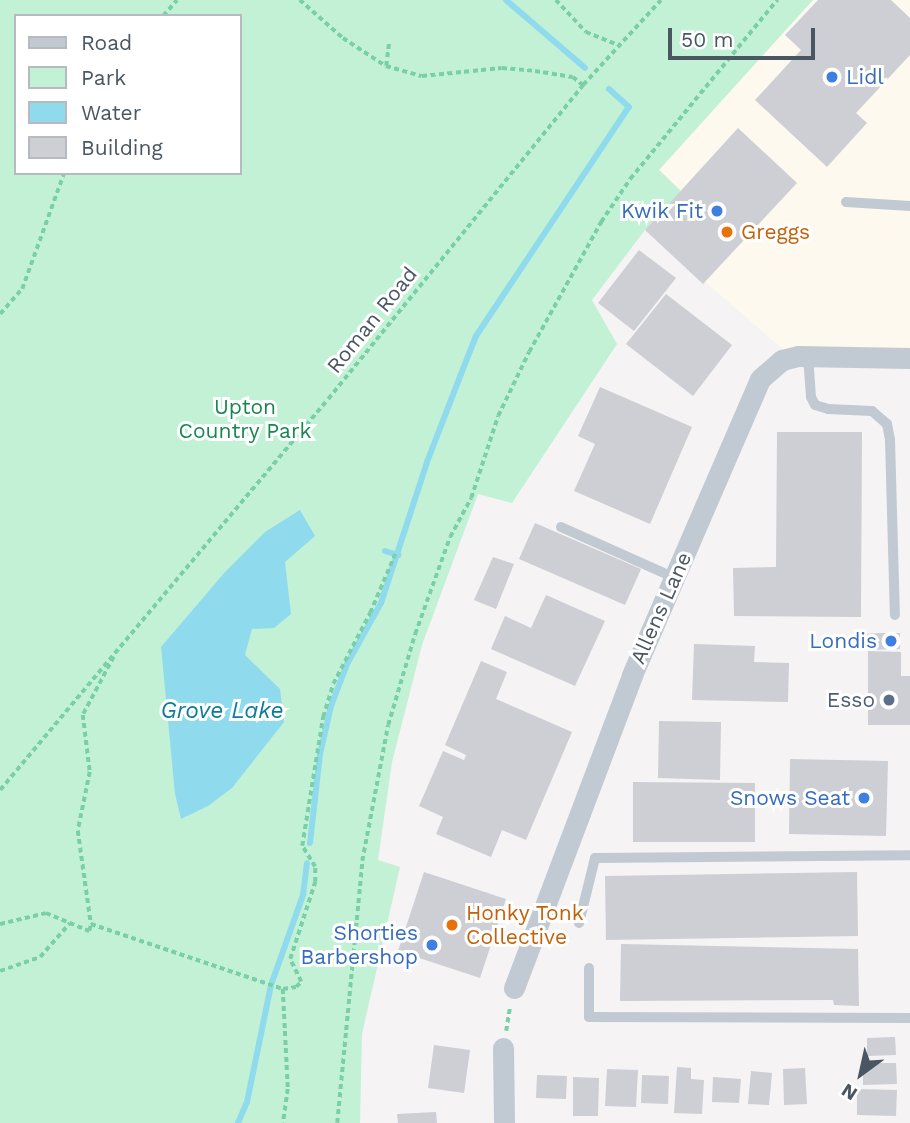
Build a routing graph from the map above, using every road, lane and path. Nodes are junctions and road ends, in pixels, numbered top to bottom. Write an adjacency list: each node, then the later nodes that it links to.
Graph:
1 (177, 0): 6 (path)
2 (300, 0): 9 (path)
3 (556, 0): 8 (path)
4 (661, 0): 8 (path, Roman Road)
5 (777, 0): 35 (path)
6 (165, 14)
7 (389, 41): 9 (path)
8 (619, 45): 10 (path, Roman Road)
9 (386, 66): 10 (path)
10 (583, 85): 21 (path, Roman Road)
11 (63, 175): 14 (path)
12 (846, 202): 13 (lane)
13 (910, 206)
14 (0, 314)
15 (808, 356): 16 (street, Allens Lane); 19 (street, Allens Lane); 20 (lane)
16 (910, 359)
17 (561, 527): 19 (lane)
18 (395, 554): 31 (path)
19 (675, 578): 30 (street, Allens Lane)
20 (895, 615)
21 (119, 649): 22 (path, Roman Road); 27 (path)
22 (0, 790)
23 (910, 855): 25 (lane)
24 (71, 923): 26 (path); 27 (path); 29 (path)
25 (579, 923)
26 (0, 924)
27 (91, 924): 31 (path)
28 (589, 968): 32 (lane)
29 (0, 971)
30 (514, 988): 33 (path)
31 (284, 989): 34 (path)
32 (910, 1018)
33 (503, 1048): 36 (street)
34 (283, 1123)
35 (337, 1123)
36 (503, 1123)

